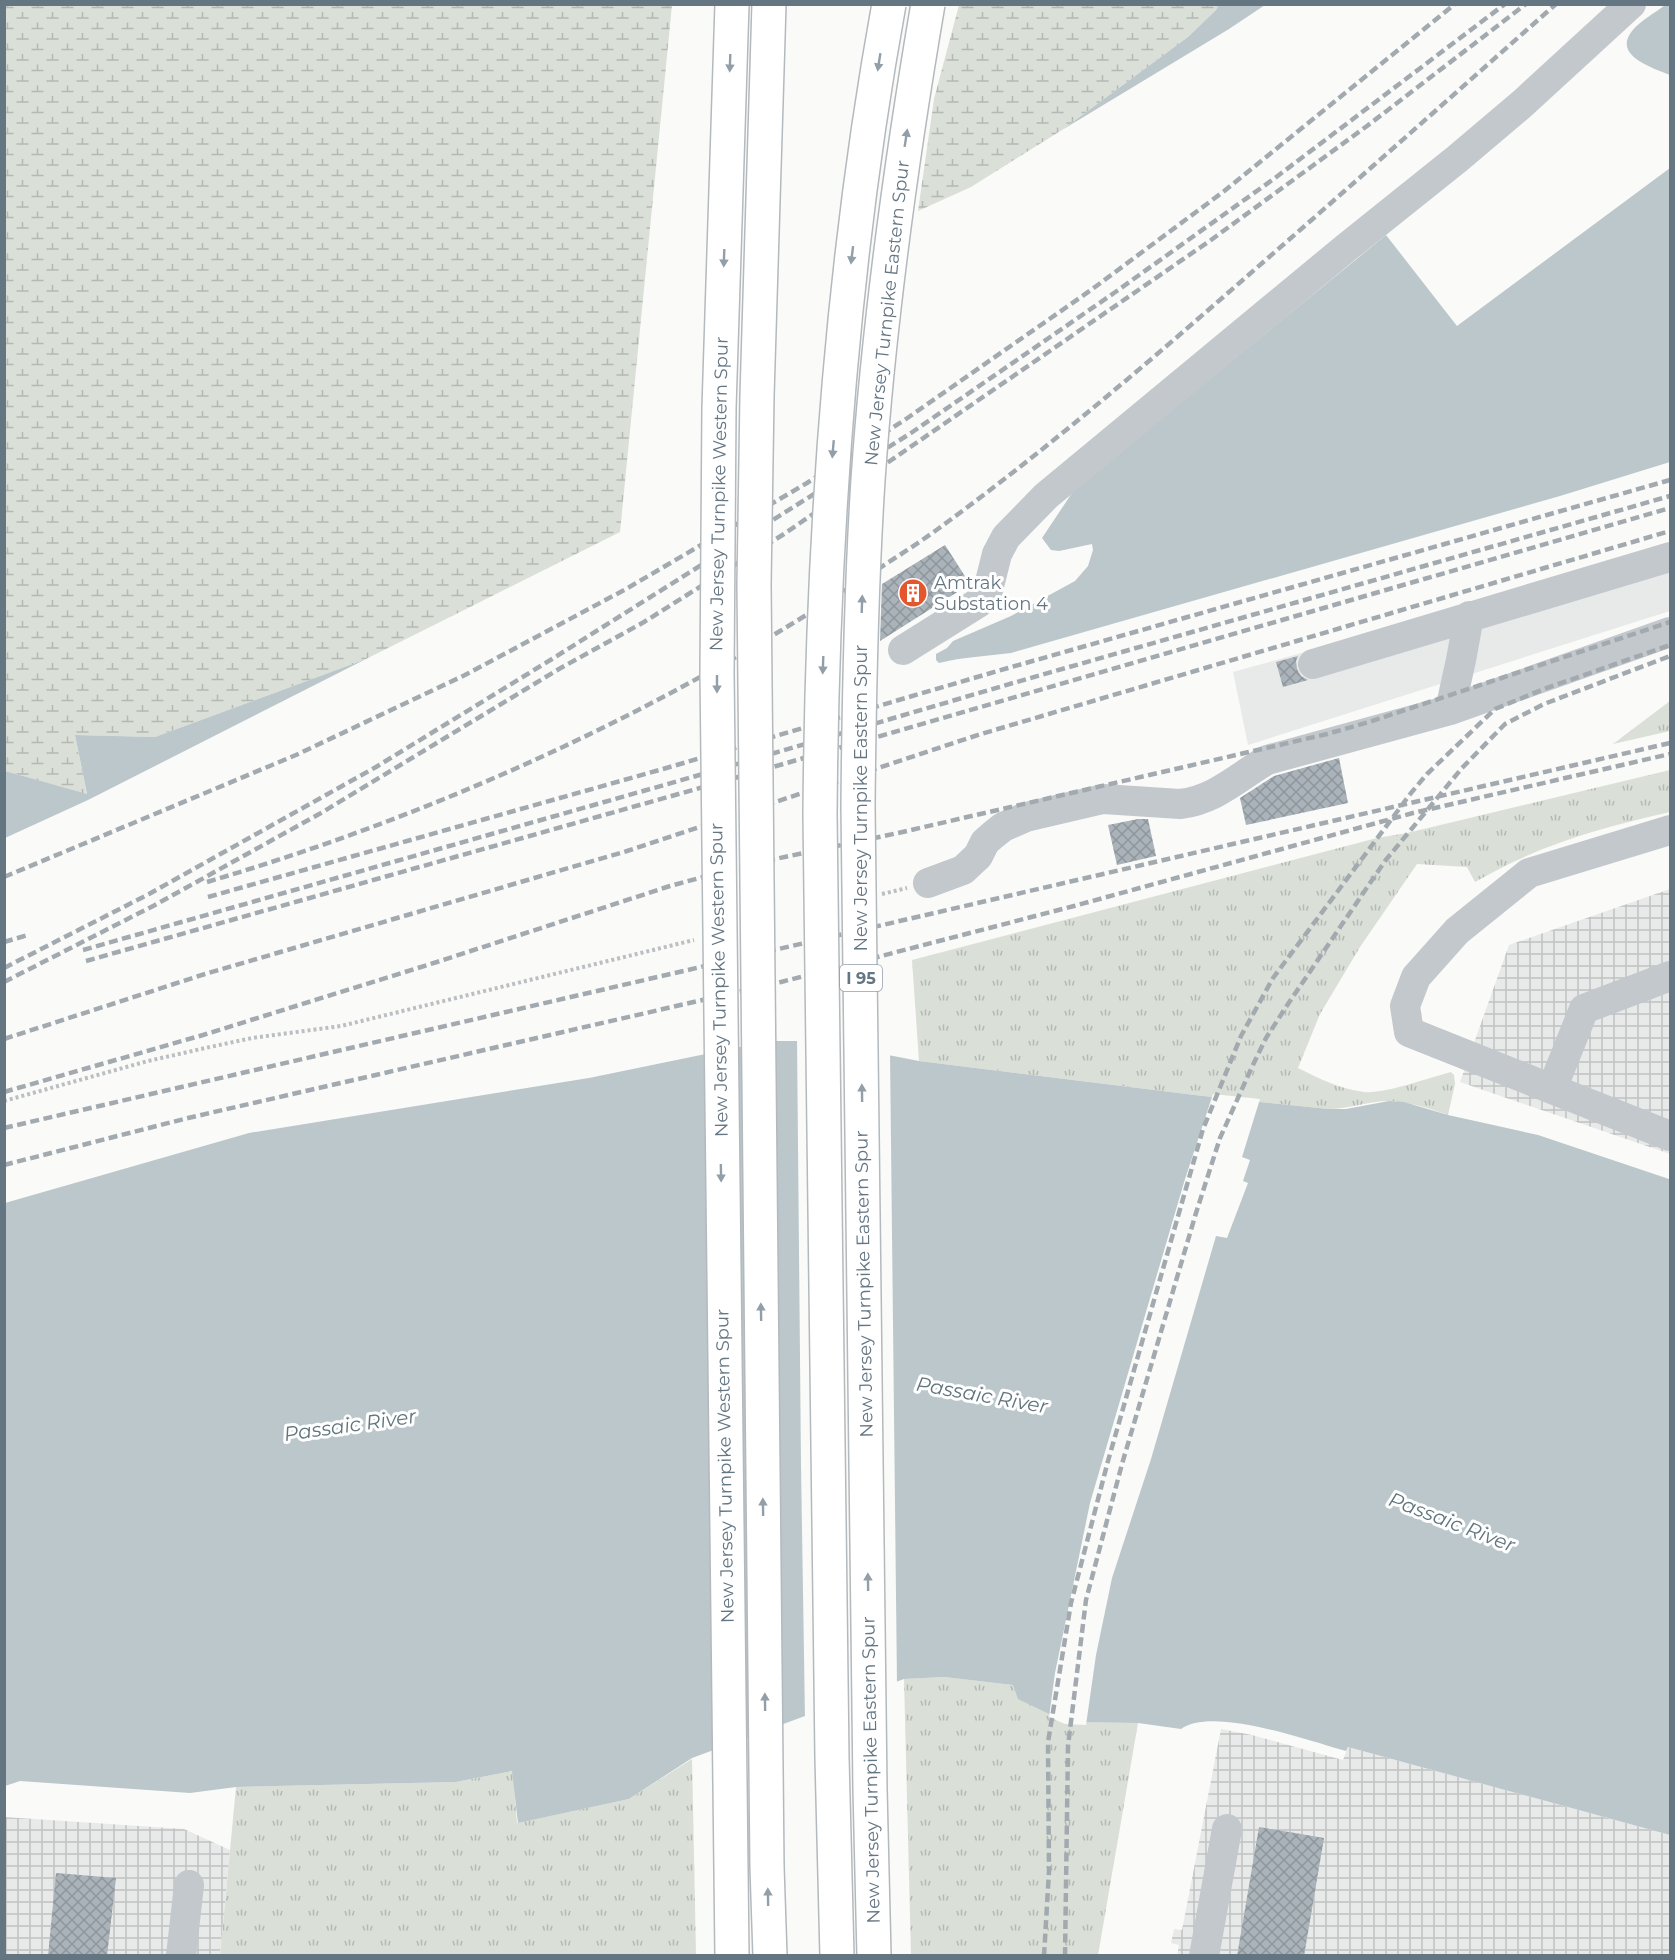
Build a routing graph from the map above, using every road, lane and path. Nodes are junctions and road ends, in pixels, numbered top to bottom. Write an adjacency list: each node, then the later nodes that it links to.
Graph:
1 (732, 4): 23 (highway, New Jersey Turnpike Western Spur, one-way to 23, bridge)
2 (769, 4): 24 (highway, New Jersey Turnpike Western Spur, one-way to 2, bridge)
3 (889, 4): 25 (highway, New Jersey Turnpike Eastern Spur / I 95, one-way to 25, bridge)
4 (928, 4): 26 (highway, New Jersey Turnpike Eastern Spur / I 95, one-way to 4, bridge)
5 (1631, 4): 9 (lane)
6 (1671, 557): 7 (lane)
7 (1468, 616): 10 (lane); 11 (lane)
8 (1671, 632): 11 (lane)
9 (903, 650)
10 (1313, 664)
11 (1450, 710): 13 (lane)
12 (1671, 830): 17 (lane)
13 (928, 883): 14 (path)
14 (872, 897)
15 (701, 938): 18 (path)
16 (1671, 976): 17 (lane)
17 (1552, 1089): 19 (lane)
18 (4, 1101)
19 (1671, 1136)
20 (1227, 1828): 27 (lane)
21 (189, 1885): 22 (lane)
22 (181, 1956)
23 (732, 1956)
24 (770, 1956)
25 (837, 1956)
26 (874, 1956)
27 (1204, 1956)

